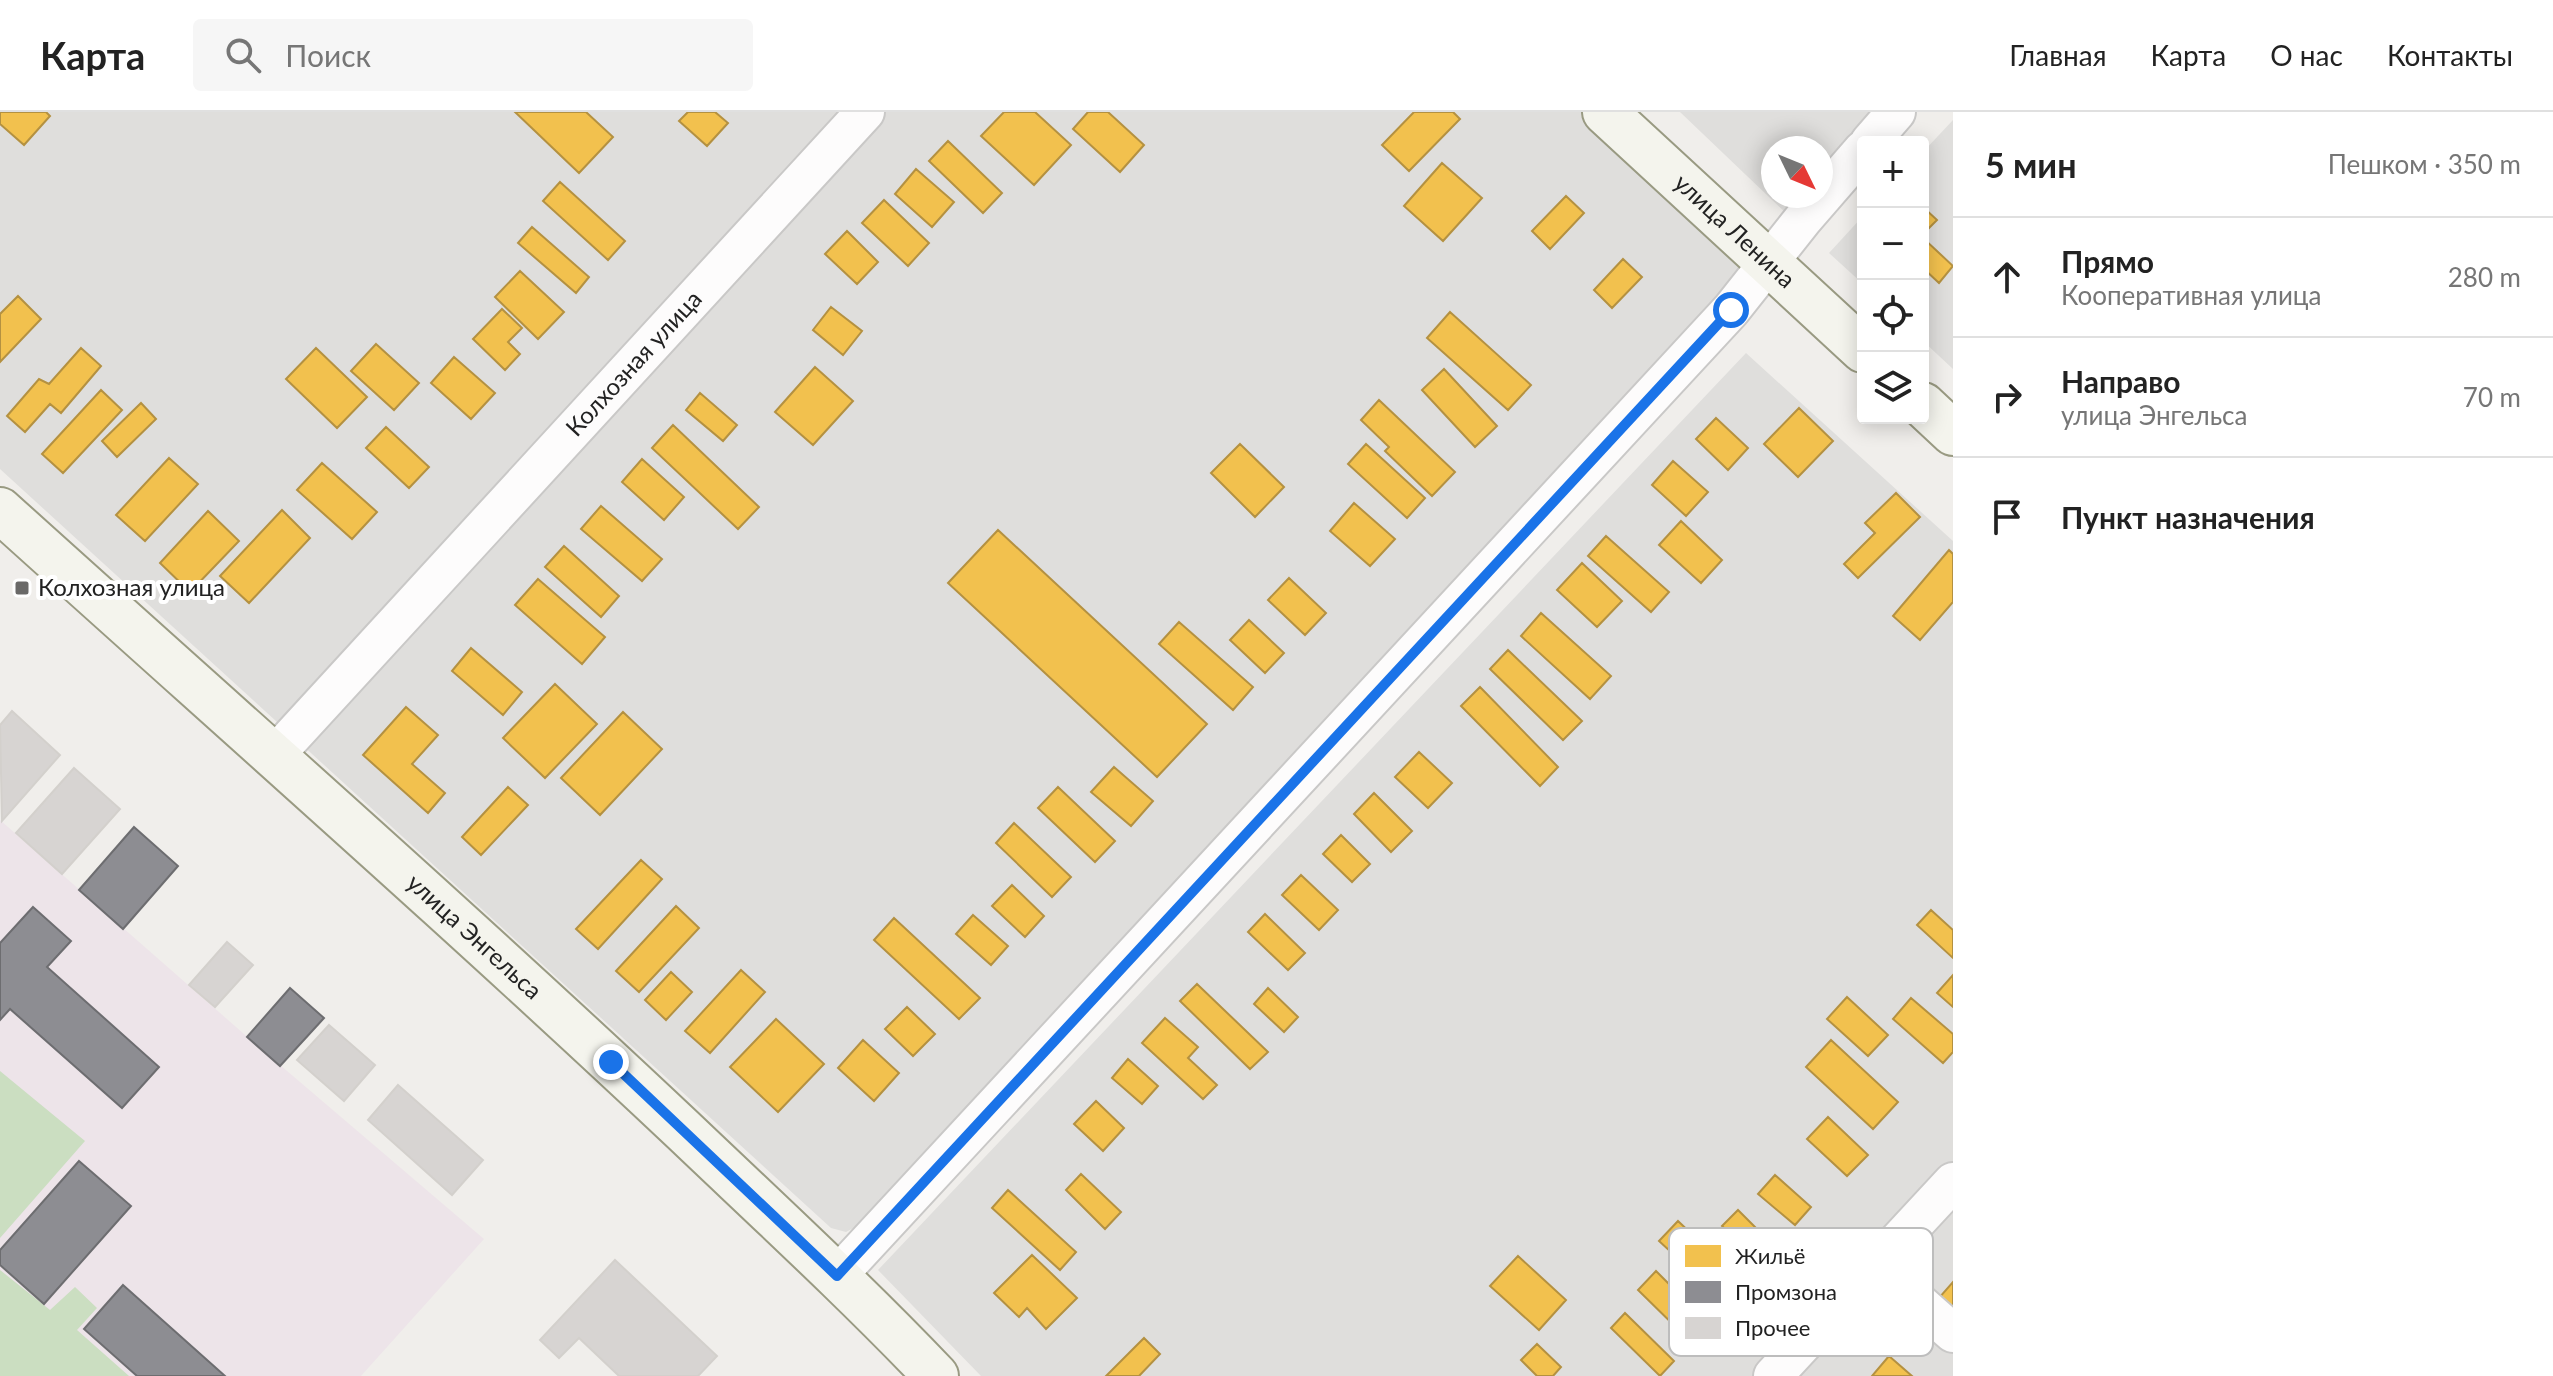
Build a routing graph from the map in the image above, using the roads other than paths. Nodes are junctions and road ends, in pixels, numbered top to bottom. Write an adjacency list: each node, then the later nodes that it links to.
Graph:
1 (865, 112): 11 (street, Колхозная улица)
2 (1605, 112): 6 (main road, улица Ленина)
3 (1896, 112): 4 (street)
4 (1875, 136)
5 (1857, 157): 6 (street)
6 (1769, 263): 7 (main road, улица Ленина); 14 (street)
7 (1857, 344)
8 (1929, 411): 9 (main road)
9 (1953, 433)
10 (0, 510): 11 (main road, улица Энгельса)
11 (273, 757): 14 (main road, улица Энгельса)
12 (1953, 1182): 13 (street)
13 (1910, 1228)
14 (837, 1276): 18 (main road, улица Энгельса)
15 (1933, 1315): 16 (street)
16 (1953, 1333)
17 (1792, 1356): 19 (street)
18 (936, 1376)
19 (1773, 1376)

